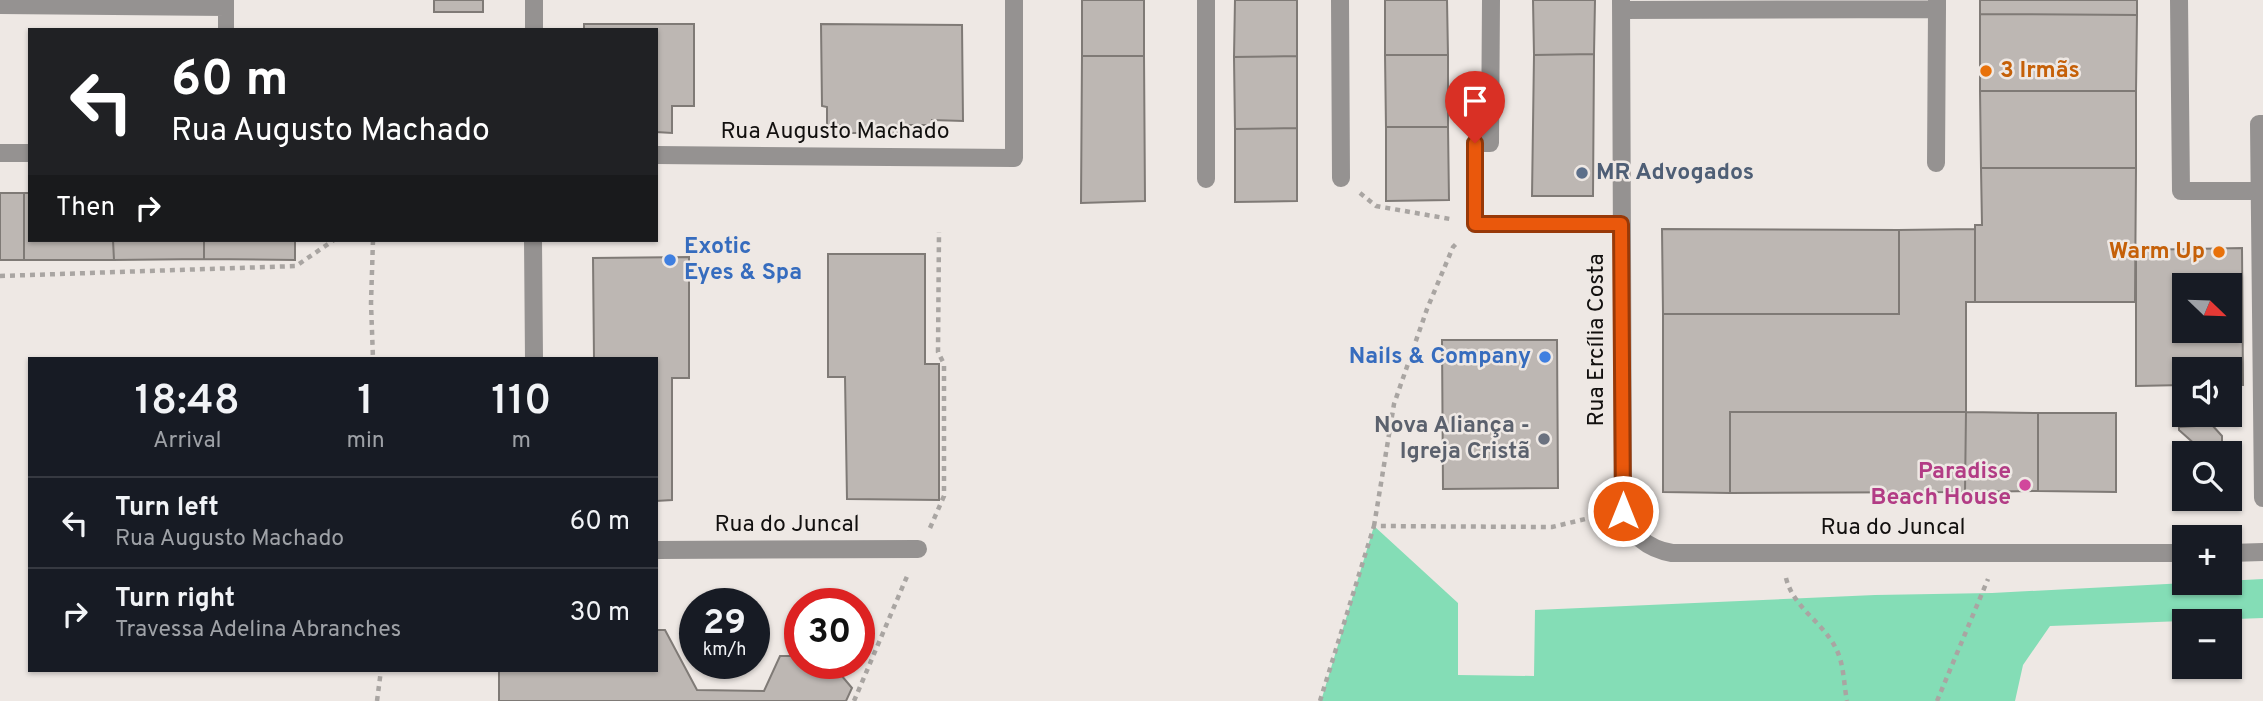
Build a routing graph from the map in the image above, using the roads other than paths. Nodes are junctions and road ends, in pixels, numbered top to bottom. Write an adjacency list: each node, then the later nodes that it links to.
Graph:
1 (534, 0): 12 (street)
2 (1014, 0): 16 (street, Rua Augusto Machado)
3 (1206, 0): 19 (street)
4 (1340, 0): 18 (street)
5 (1491, 0): 21 (street)
6 (2179, 0): 20 (street)
7 (226, 4): 10 (lane); 11 (lane)
8 (1621, 5): 9 (street); 21 (street, Rua Ercília Costa)
9 (1937, 5): 17 (street)
10 (0, 6)
11 (226, 28)
12 (534, 28)
13 (2263, 124): 20 (street)
14 (0, 153): 15 (street)
15 (28, 153)
16 (658, 155)
17 (1936, 163)
18 (1341, 178)
19 (1206, 179)
20 (2259, 191): 24 (street)
21 (1621, 224): 25 (street, Rua Ercília Costa)
22 (533, 242): 23 (street)
23 (534, 357)
24 (2263, 498)
25 (1623, 511): 30 (street, Rua do Juncal)
26 (918, 549): 27 (street, Rua do Juncal)
27 (658, 550)
28 (2242, 552): 29 (street)
29 (2263, 552)
30 (2172, 553)

